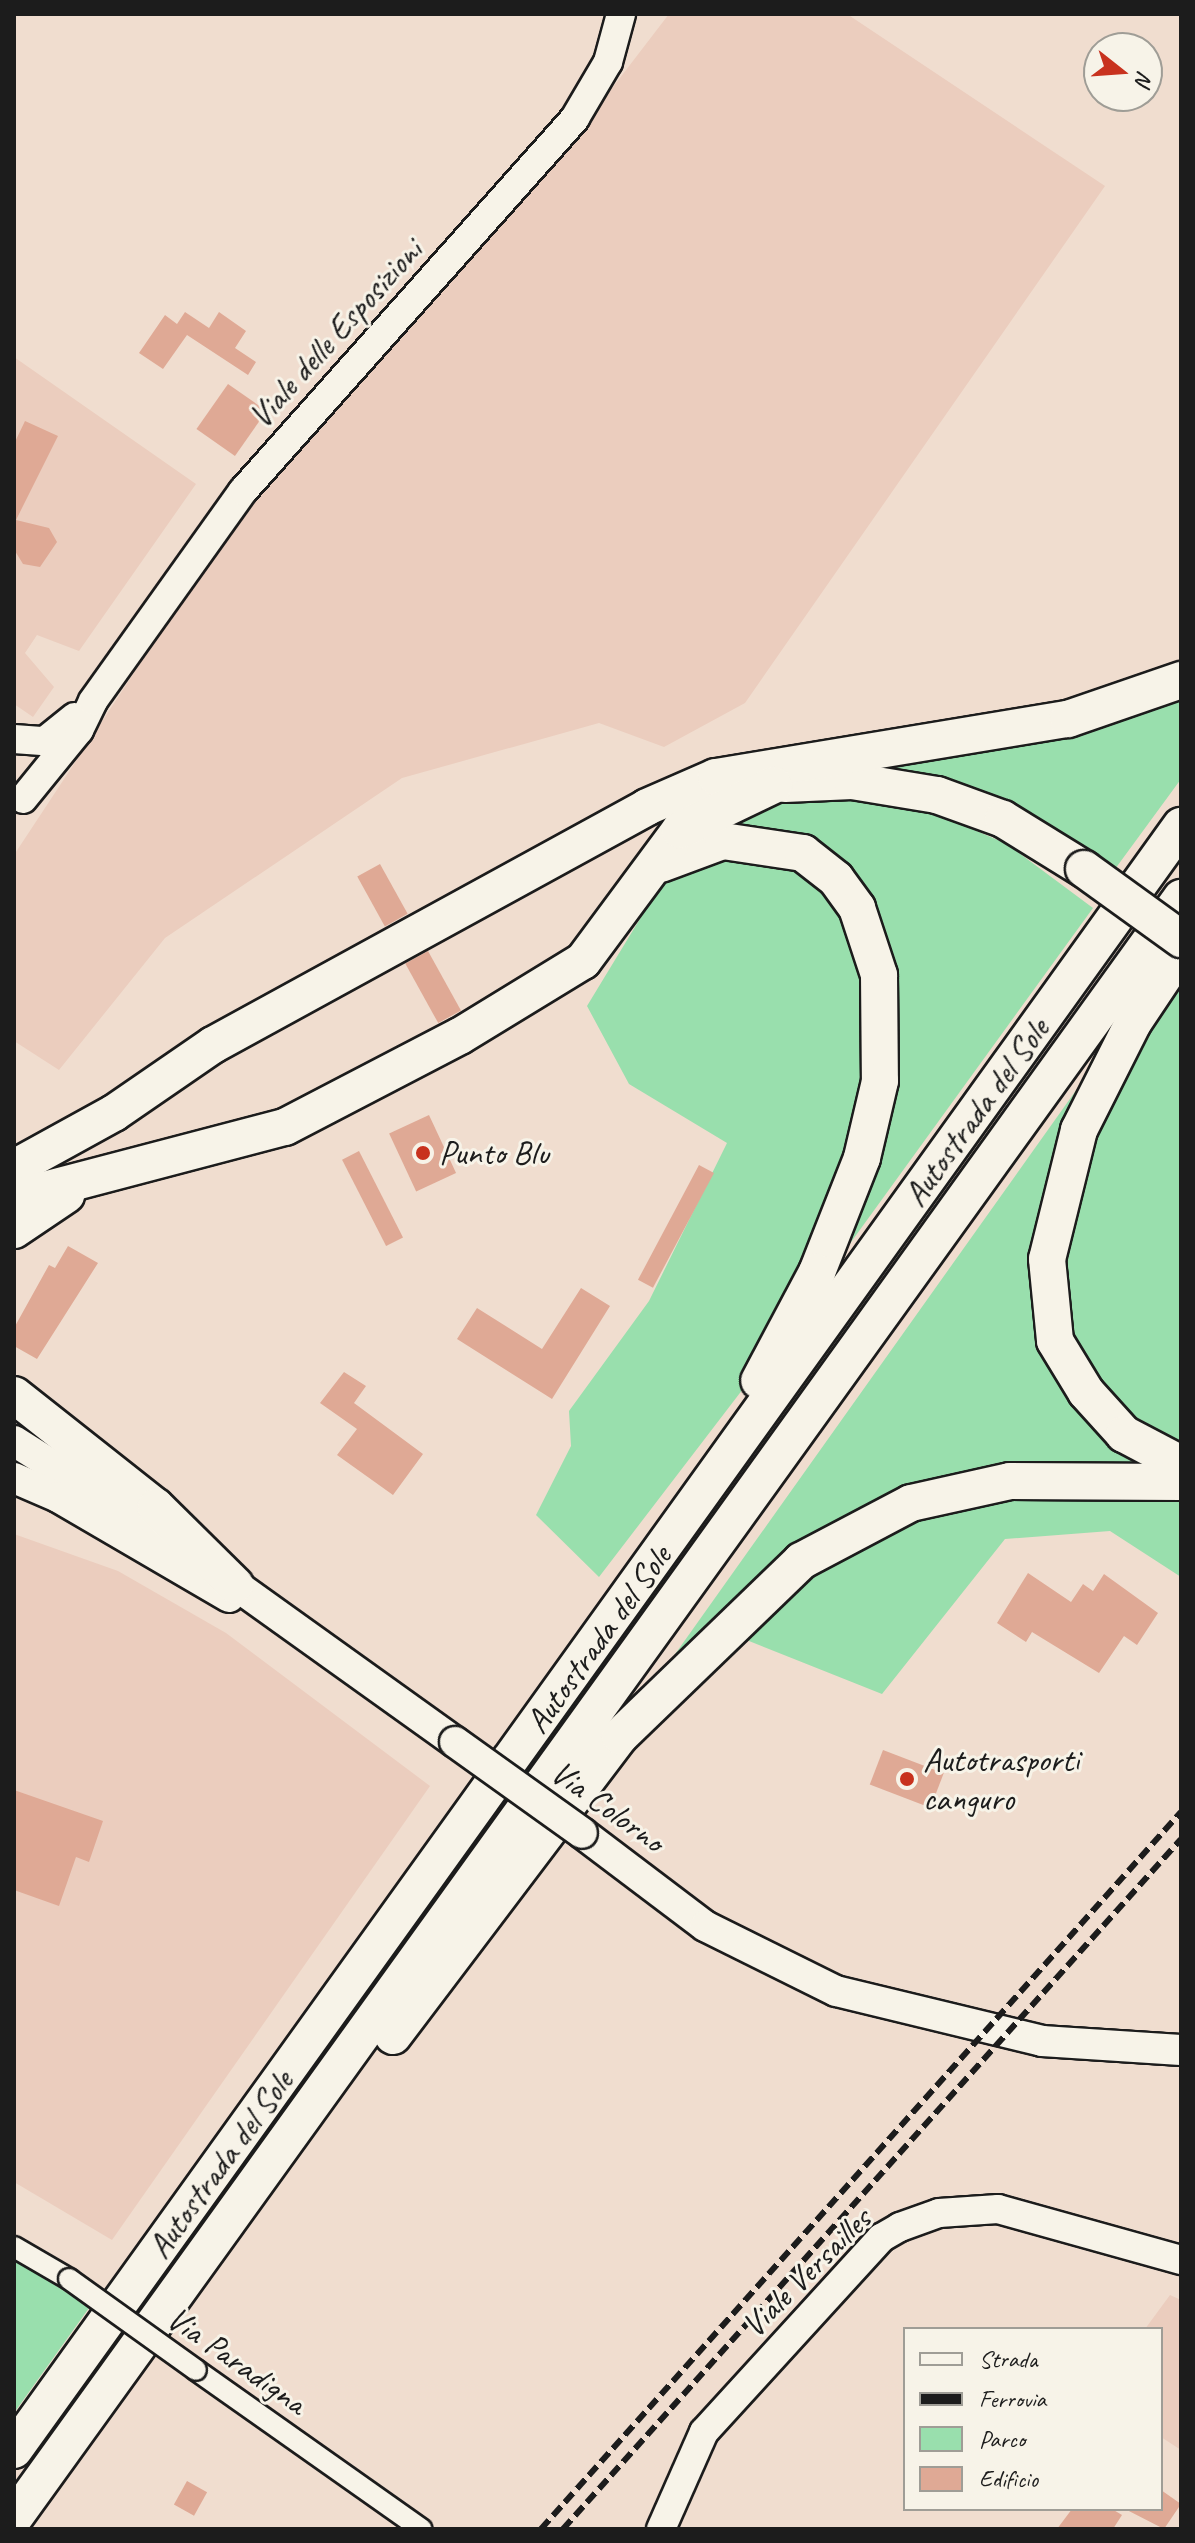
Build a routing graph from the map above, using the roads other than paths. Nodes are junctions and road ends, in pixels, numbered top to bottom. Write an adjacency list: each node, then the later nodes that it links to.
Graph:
1 (621, 14): 3 (street, Viale delle Esposizioni)
2 (1181, 680): 6 (highway)
3 (93, 701): 4 (street, Viale delle Esposizioni); 7 (street, Viale delle Esposizioni)
4 (14, 739): 7 (street, Viale delle Esposizioni)
5 (774, 785): 6 (highway); 9 (highway); 11 (highway, bridge)
6 (680, 793): 13 (highway)
7 (17, 807)
8 (1181, 826): 18 (highway, Autostrada del Sole)
9 (646, 876): 14 (highway); 18 (highway)
10 (1181, 898): 26 (highway, Autostrada del Sole)
11 (1181, 939)
12 (1181, 951): 20 (highway)
13 (14, 1168)
14 (115, 1168): 15 (highway); 16 (highway)
15 (14, 1198)
16 (14, 1230)
17 (14, 1395): 23 (highway)
18 (743, 1436): 29 (highway, Autostrada del Sole)
19 (14, 1441): 23 (main road, Via Colorno)
20 (1181, 1464)
21 (14, 1478): 24 (main road)
22 (1181, 1482): 26 (highway)
23 (235, 1585): 24 (main road, Via Colorno)
24 (335, 1657): 25 (main road, Via Colorno, bridge)
25 (1181, 2050)
26 (300, 2124): 30 (highway, Autostrada del Sole)
27 (14, 2247): 31 (street, Via Paradigna, bridge)
28 (1181, 2260): 32 (street, Viale Versailles)
29 (14, 2450)
30 (14, 2518)
31 (421, 2529)
32 (661, 2529)

